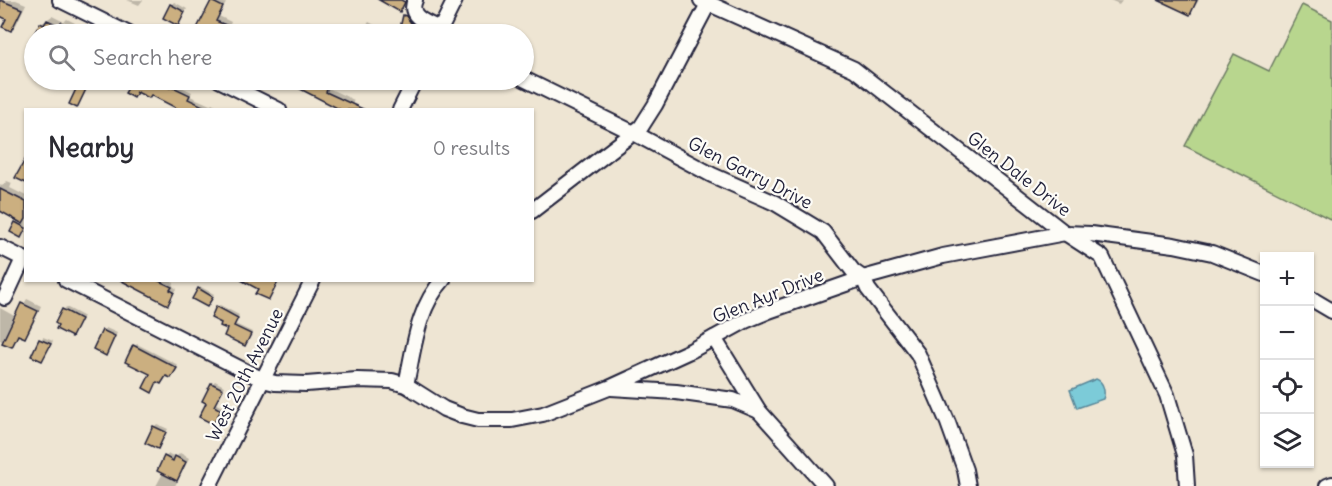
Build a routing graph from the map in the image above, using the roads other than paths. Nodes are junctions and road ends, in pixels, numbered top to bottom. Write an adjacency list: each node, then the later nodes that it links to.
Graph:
1 (60, 0): 5 (street)
2 (415, 0): 6 (street)
3 (455, 0): 7 (street)
4 (705, 2): 13 (street); 15 (street, Glen Dale Drive)
5 (109, 24)
6 (427, 24)
7 (443, 24)
8 (534, 85): 13 (street, Glen Garry Drive)
9 (239, 90): 11 (street)
10 (410, 90): 12 (street)
11 (275, 108)
12 (401, 108)
13 (634, 133): 14 (street); 19 (street, Glen Garry Drive)
14 (534, 209)
15 (1065, 233): 18 (street, Glen Ayr Drive); 19 (street, Glen Ayr Drive); 35 (street, Glen Dale Drive)
16 (0, 247): 17 (street)
17 (24, 260): 23 (street)
18 (1260, 272)
19 (863, 278): 26 (street, Glen Ayr Drive); 34 (street, Glen Garry Drive)
20 (70, 282): 27 (street)
21 (312, 282): 27 (street, West 20th Avenue)
22 (441, 282): 28 (street)
23 (5, 298)
24 (1314, 300): 25 (street)
25 (1332, 311)
26 (714, 338): 29 (street, Glen Ayr Drive); 30 (street)
27 (263, 380): 28 (street, Glen Ayr Drive); 32 (street, West 20th Avenue)
28 (406, 385): 29 (street, Glen Ayr Drive)
29 (609, 388): 30 (street)
30 (759, 411): 33 (street)
31 (1332, 484): 36 (street)
32 (209, 486)
33 (826, 486)
34 (968, 486)
35 (1187, 486)
36 (1327, 486)

